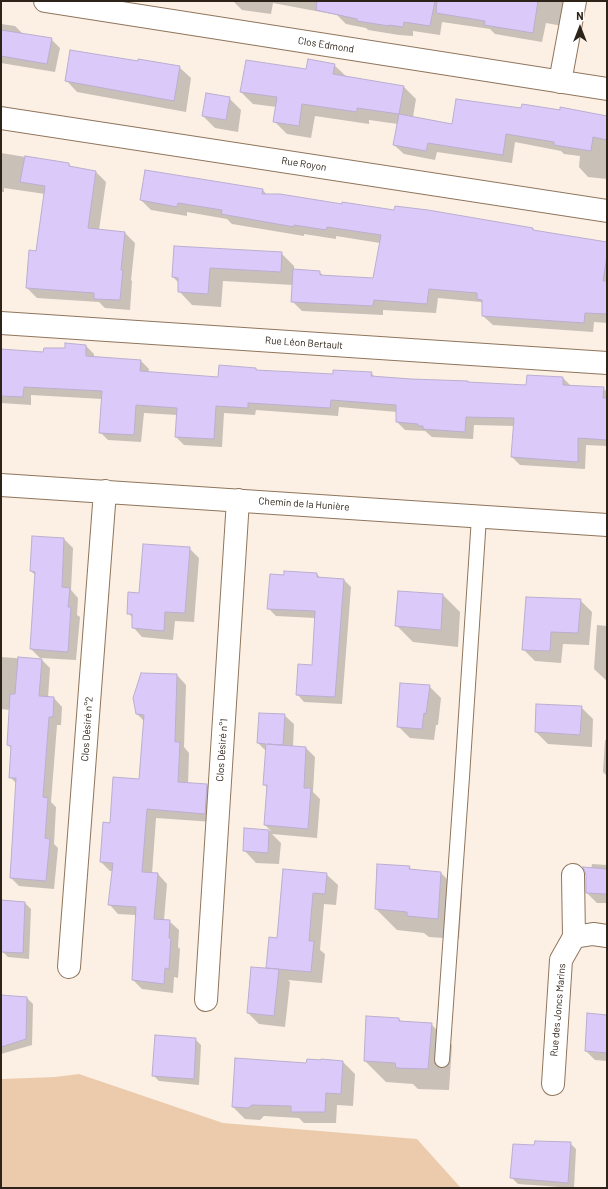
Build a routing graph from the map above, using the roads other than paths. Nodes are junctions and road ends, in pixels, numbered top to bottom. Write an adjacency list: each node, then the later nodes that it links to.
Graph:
1 (45, 1): 3 (street, Clos Edmond)
2 (575, 1): 3 (street)
3 (560, 82): 4 (street, Clos Edmond)
4 (607, 89)
5 (1, 118): 6 (street, Rue Royon)
6 (607, 211)
7 (1, 323): 8 (street, Rue Léon Bertault)
8 (607, 363)
9 (1, 485): 10 (street, Chemin de la Hunière)
10 (105, 491): 11 (street, Chemin de la Hunière); 17 (street, Clos Désiré n°2)
11 (238, 500): 12 (street, Chemin de la Hunière); 18 (street, Clos Désiré n°1)
12 (479, 517): 13 (street, Chemin de la Hunière); 19 (lane)
13 (607, 525)
14 (573, 875): 16 (street)
15 (607, 936): 16 (street)
16 (574, 938): 20 (street, Rue des Joncs Marins)
17 (70, 967)
18 (206, 1000)
19 (442, 1060)
20 (553, 1084)

